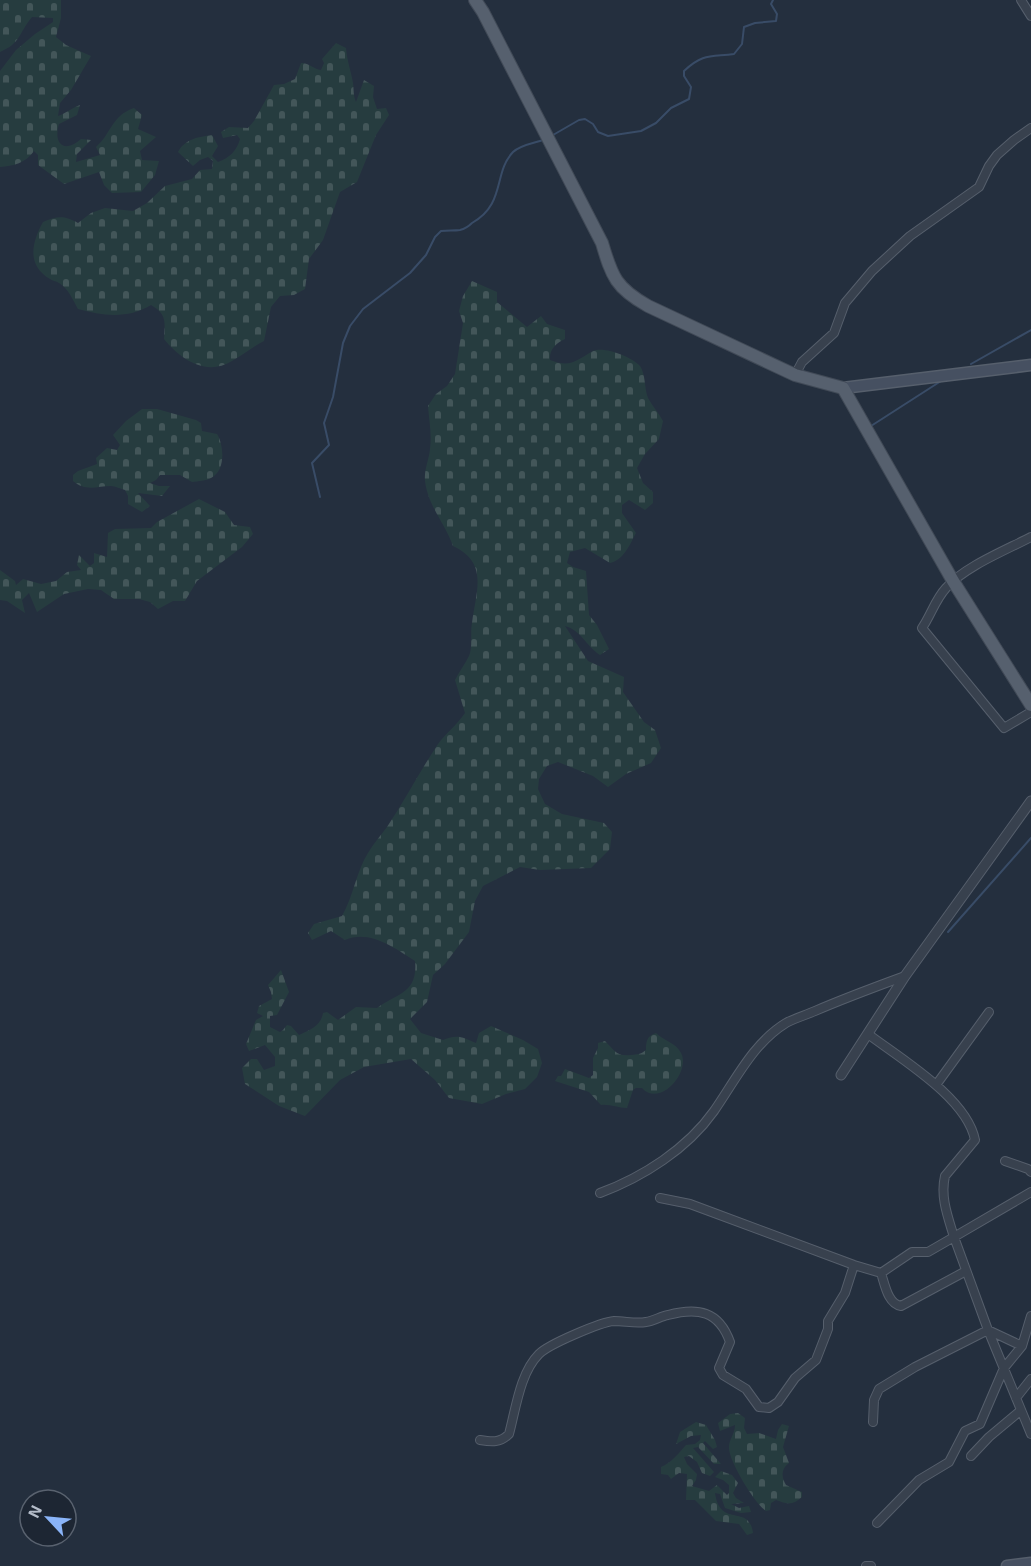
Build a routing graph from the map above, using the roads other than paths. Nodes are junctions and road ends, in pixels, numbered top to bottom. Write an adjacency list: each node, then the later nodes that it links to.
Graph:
1 (477, 0): 6 (main road)
2 (1021, 0): 3 (street)
3 (1031, 16)
4 (1031, 129): 6 (street)
5 (1031, 365): 7 (main road)
6 (795, 375): 7 (main road)
7 (843, 388): 9 (main road)
8 (1031, 537): 9 (street)
9 (953, 580): 10 (main road); 11 (street)
10 (1031, 705)
11 (1031, 712)
12 (1031, 801): 13 (street)
13 (905, 976): 15 (street); 20 (street)
14 (989, 1012): 17 (street)
15 (868, 1034): 16 (street); 17 (street)
16 (842, 1075)
17 (936, 1085): 23 (street)
18 (1005, 1161): 19 (street)
19 (1031, 1172)
20 (600, 1192)
21 (1031, 1192): 23 (street)
22 (660, 1198): 24 (street)
23 (954, 1237): 25 (street); 26 (street)
24 (854, 1265): 26 (street); 36 (street)
25 (966, 1272): 26 (street); 28 (street)
26 (881, 1273)
27 (1031, 1316): 29 (street)
28 (988, 1330): 29 (street); 30 (street); 34 (street)
29 (1022, 1346): 30 (street)
30 (1004, 1368): 32 (street); 38 (street)
31 (1031, 1379): 32 (street)
32 (1016, 1398): 33 (street)
33 (1020, 1411): 35 (street); 37 (street)
34 (873, 1422)
35 (1031, 1434)
36 (480, 1440)
37 (972, 1456)
38 (877, 1524)
39 (1031, 1563): 42 (main road)
40 (866, 1566): 41 (street)
41 (872, 1566)
42 (1007, 1566)

